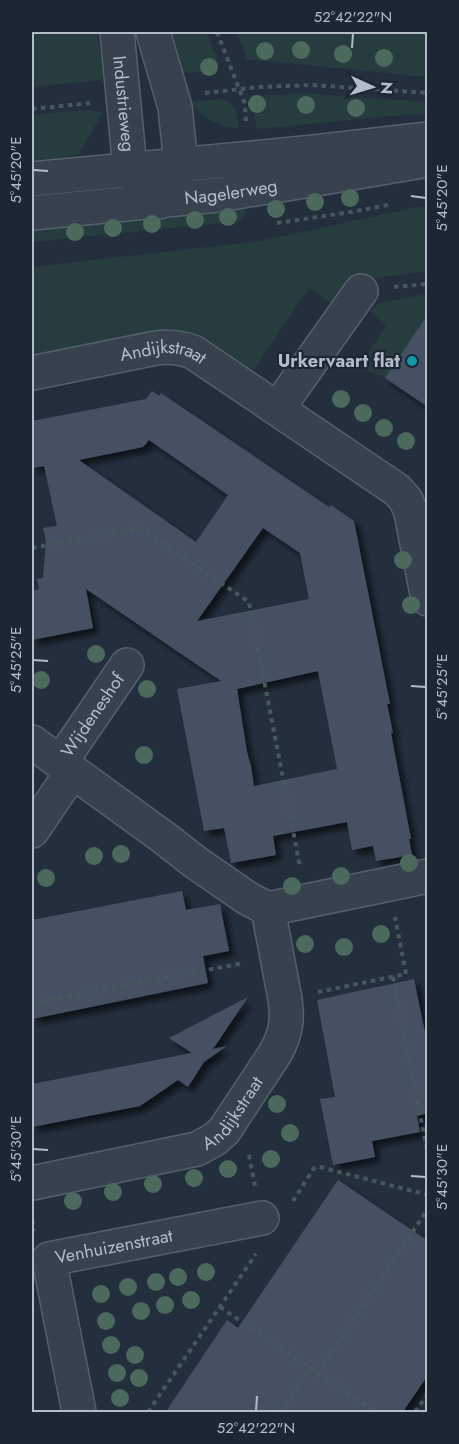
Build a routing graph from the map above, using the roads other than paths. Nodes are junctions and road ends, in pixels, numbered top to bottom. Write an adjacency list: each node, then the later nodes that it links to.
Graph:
1 (117, 32): 6 (street, Industrieweg)
2 (153, 32): 5 (street)
3 (428, 139): 5 (street, Nagelerweg)
4 (428, 160): 8 (street, Nagelerweg)
5 (181, 164): 6 (street, Nagelerweg); 8 (street)
6 (130, 169): 7 (street, Nagelerweg); 8 (street, Industrieweg)
7 (32, 179)
8 (159, 202): 9 (street, Nagelerweg)
9 (32, 213)
10 (361, 291): 12 (street)
11 (32, 373): 12 (street, Andijkstraat)
12 (278, 408): 13 (street, Andijkstraat)
13 (422, 542): 14 (street, Andijkstraat)
14 (428, 599)
15 (127, 665): 17 (street, Wijdeneshof)
16 (32, 742): 17 (street, Wijdeneshof)
17 (66, 768): 18 (street, Wijdeneshof); 20 (street)
18 (32, 831)
19 (428, 876): 20 (street)
20 (268, 909): 21 (street, Andijkstraat)
21 (32, 1183)
22 (275, 1213): 23 (street, Venhuizenstraat)
23 (76, 1412)

